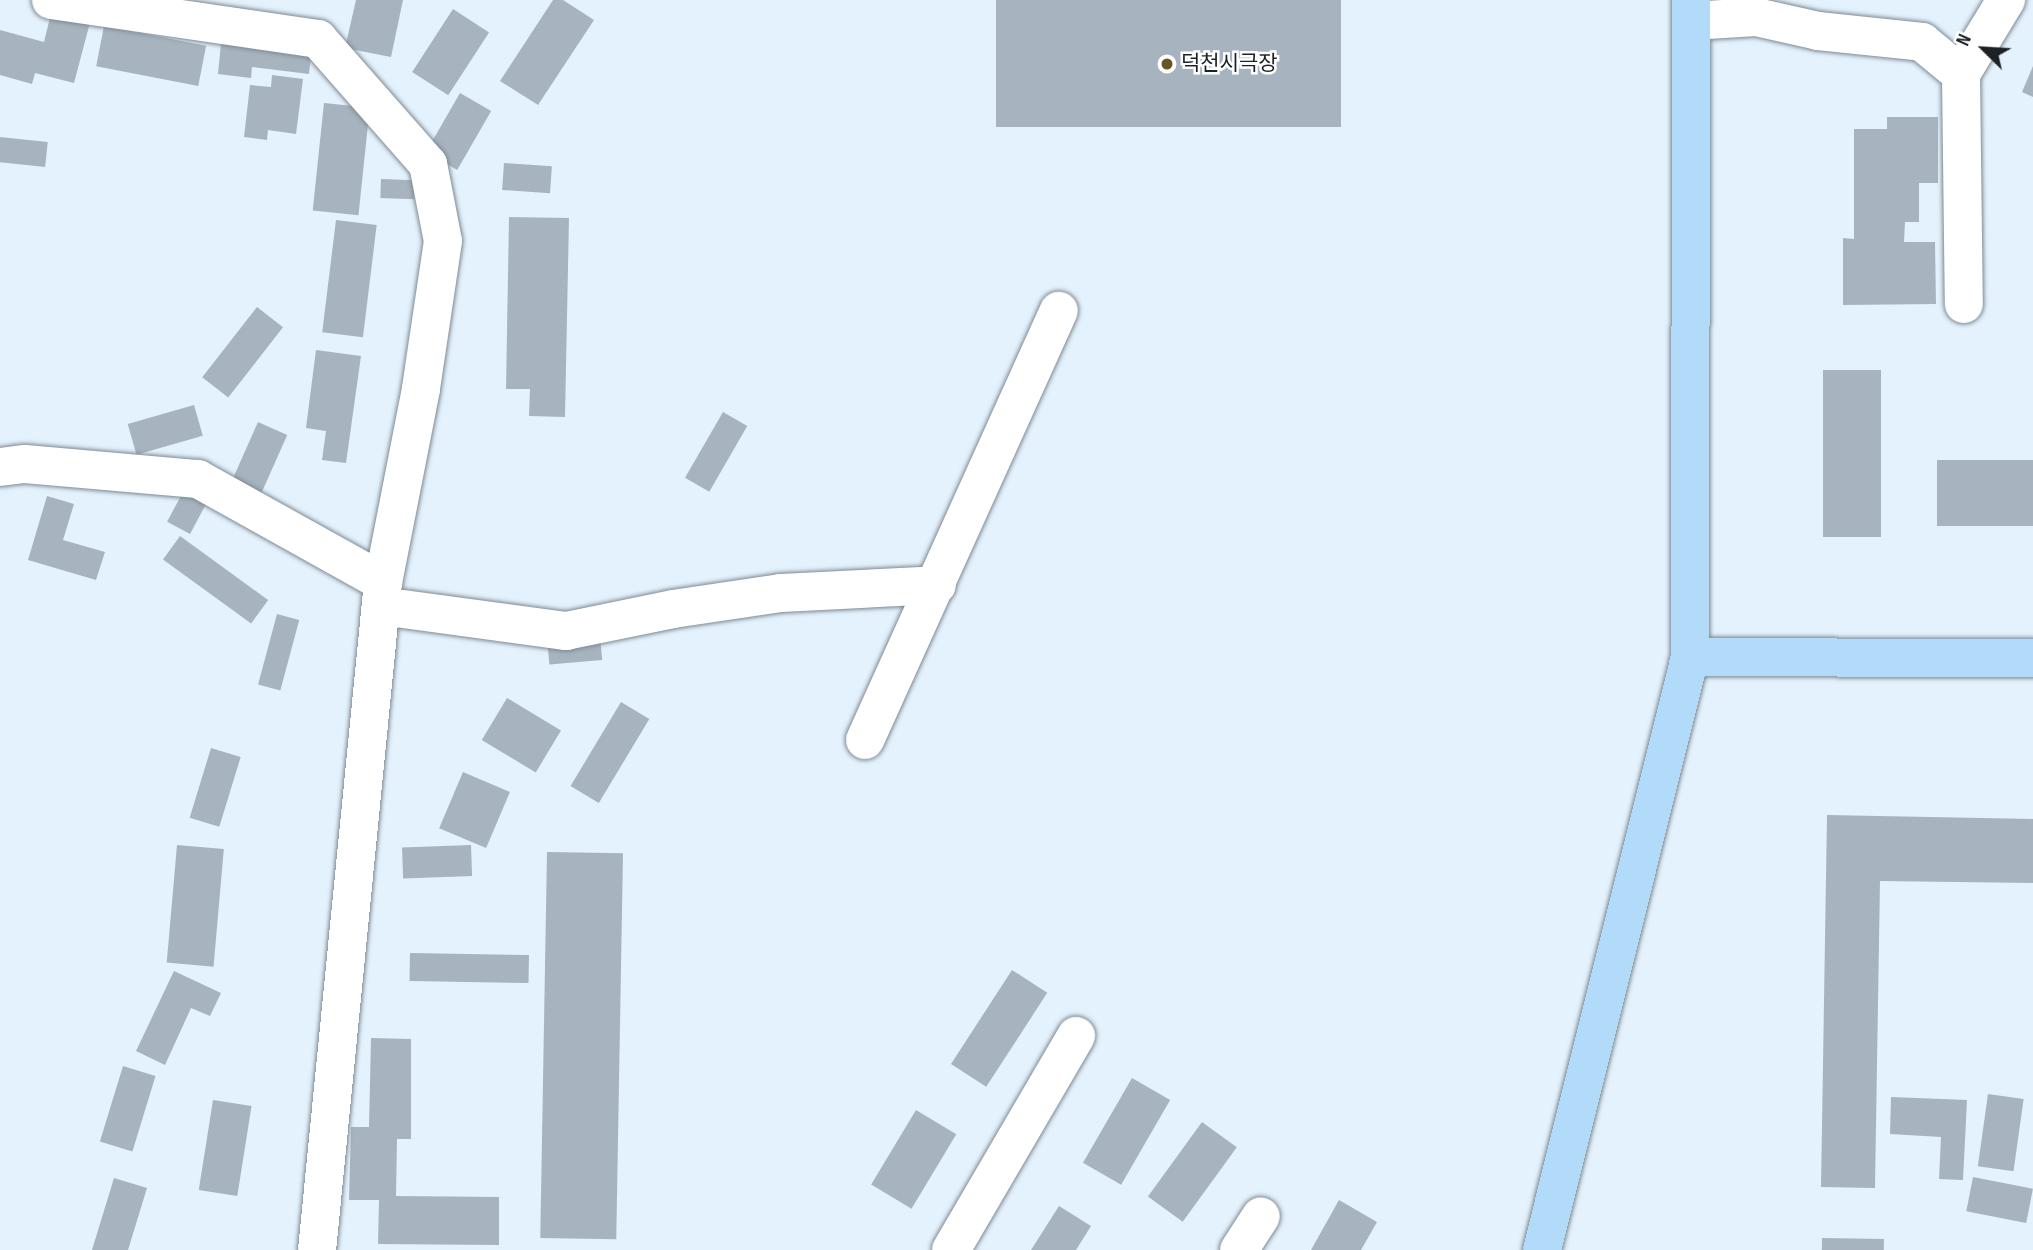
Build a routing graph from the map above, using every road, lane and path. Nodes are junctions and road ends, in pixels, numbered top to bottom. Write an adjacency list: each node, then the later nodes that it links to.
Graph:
1 (51, 0): 9 (street)
2 (2006, 0): 4 (street)
3 (1691, 11): 4 (street); 10 (main road)
4 (1961, 74): 5 (street)
5 (1964, 304)
6 (1059, 311): 8 (street)
7 (0, 467): 9 (street)
8 (937, 584): 9 (street); 12 (street)
9 (382, 594): 15 (street)
10 (1690, 657): 11 (main road); 18 (main road)
11 (2033, 658)
12 (865, 740)
13 (1076, 1036): 16 (street)
14 (1261, 1216): 17 (street)
15 (317, 1250)
16 (951, 1250)
17 (1239, 1250)
18 (1542, 1250)

